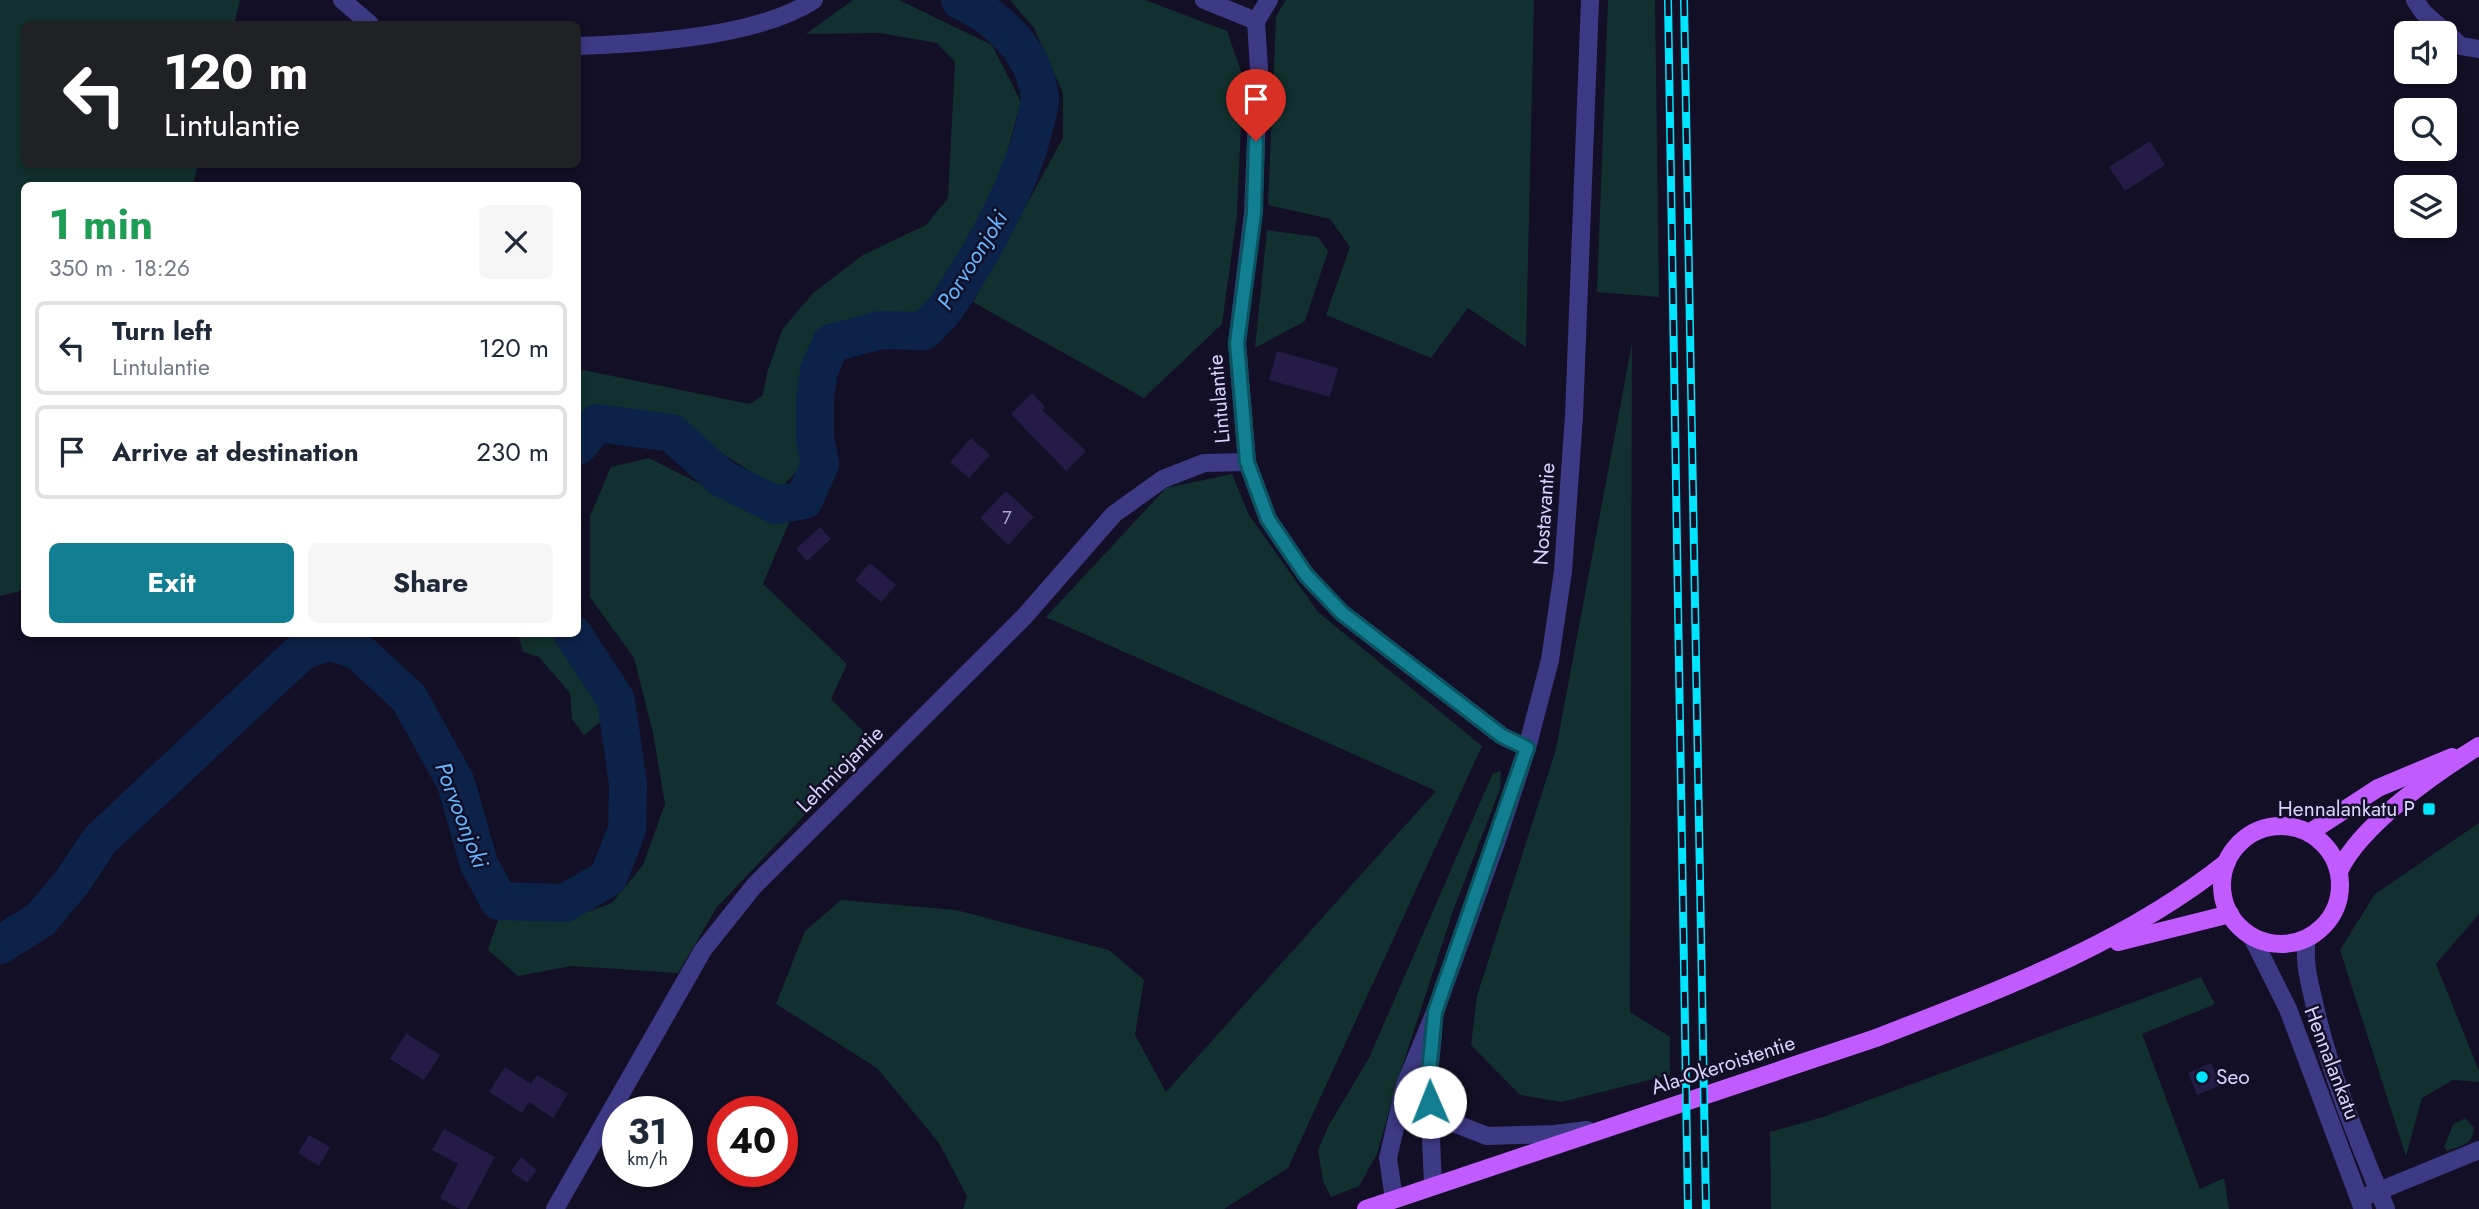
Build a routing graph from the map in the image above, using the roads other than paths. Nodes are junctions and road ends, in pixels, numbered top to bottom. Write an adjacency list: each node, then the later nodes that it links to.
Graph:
1 (342, 0): 7 (street)
2 (814, 0): 9 (street)
3 (1204, 0): 8 (street)
4 (1269, 0): 8 (street)
5 (1590, 0): 13 (street, Nostavantie)
6 (2415, 0): 10 (street)
7 (366, 21)
8 (1256, 21): 11 (street, Lintulantie)
9 (581, 46)
10 (2479, 49)
11 (1247, 462): 13 (street, Lintulantie); 29 (street, Lehmiojantie)
12 (2477, 747): 14 (main road); 16 (main road)
13 (1527, 748): 21 (street, Nostavantie)
14 (2309, 833): 15 (main road); 16 (main road)
15 (2227, 862): 17 (main road); 20 (main road, Ala-Okeroistentie)
16 (2339, 871): 19 (main road)
17 (2230, 914): 18 (main road); 20 (main road, Ala-Okeroistentie)
18 (2252, 937): 19 (main road); 28 (street, Hennalankatu)
19 (2306, 938): 26 (street, Hennalankatu)
20 (2091, 950): 23 (main road, Ala-Okeroistentie)
21 (1435, 1012): 22 (street, Nostavantie); 27 (street, Nostavantie)
22 (1428, 1083): 23 (street); 25 (street, Nostavantie)
23 (1600, 1128): 25 (main road, Ala-Okeroistentie)
24 (2479, 1150): 26 (street)
25 (1433, 1186): 27 (main road, Ala-Okeroistentie)
26 (2378, 1191): 28 (street); 31 (street, Hennalankatu)
27 (1394, 1199): 30 (main road, Ala-Okeroistentie)
28 (2361, 1204)
29 (555, 1209)
30 (1366, 1209)
31 (2386, 1209)

